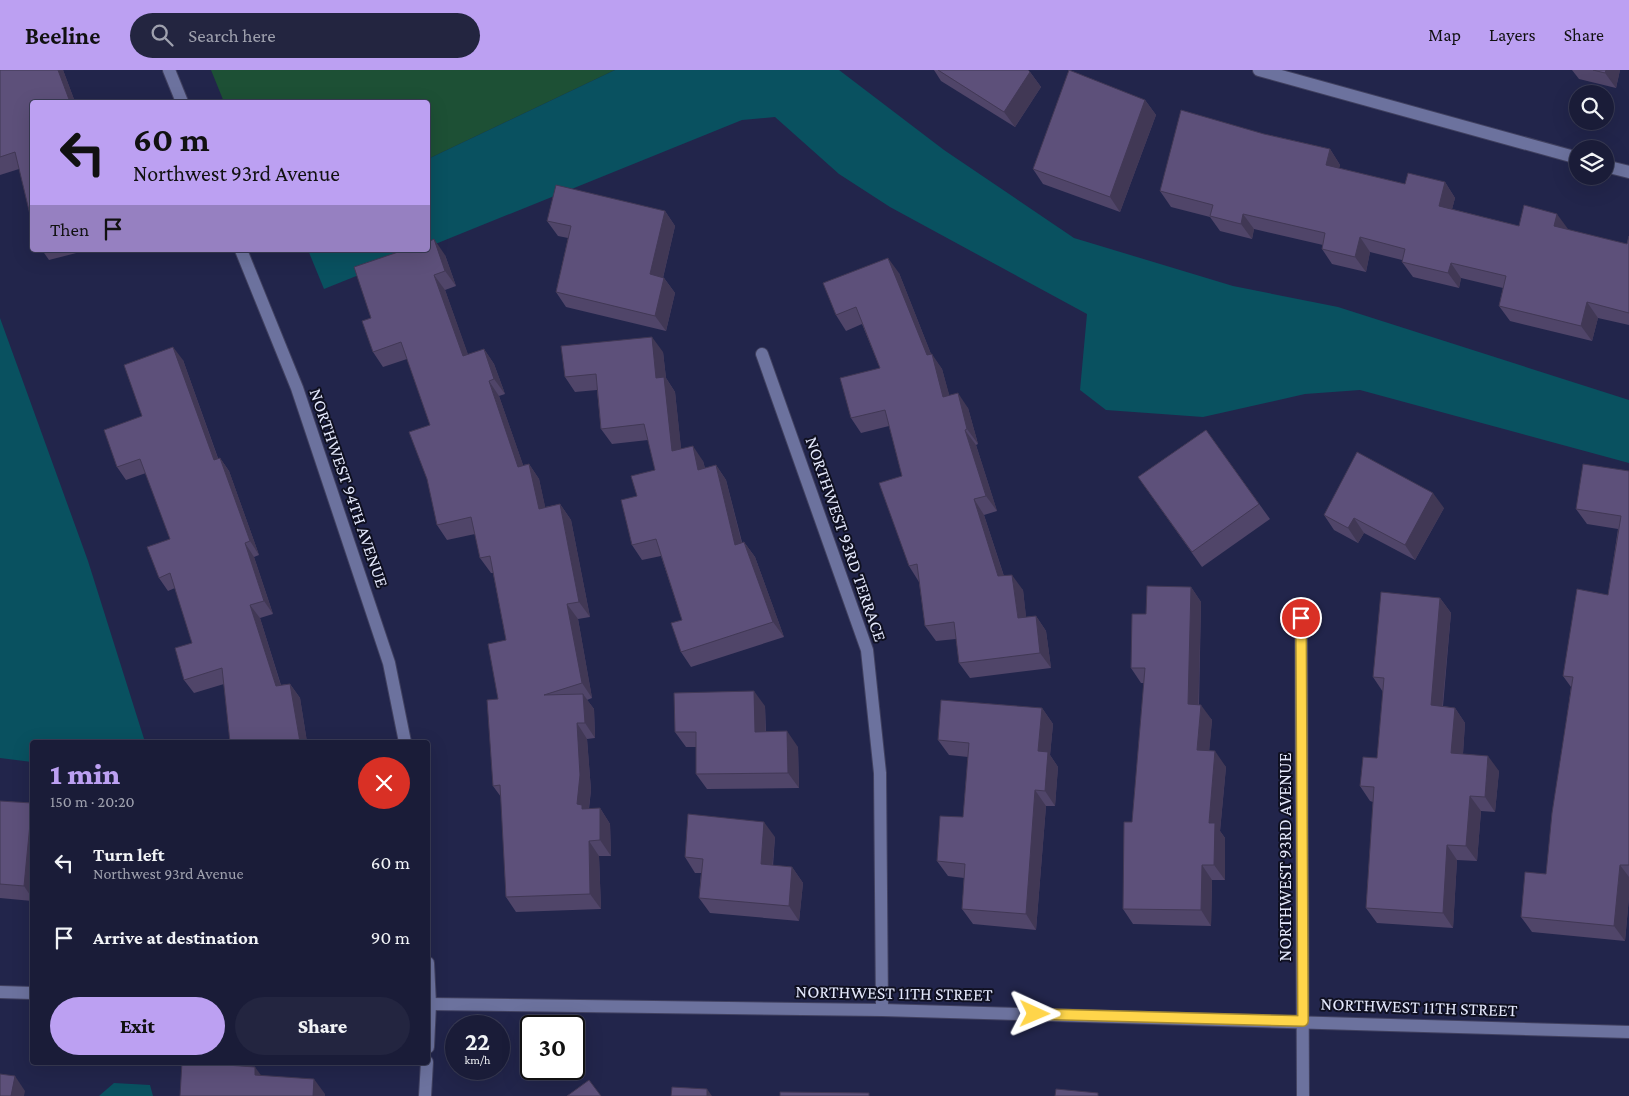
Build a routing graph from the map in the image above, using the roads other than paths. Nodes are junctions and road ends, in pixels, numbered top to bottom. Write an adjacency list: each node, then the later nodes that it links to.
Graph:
1 (169, 70): 3 (street)
2 (1259, 70): 4 (street)
3 (181, 100)
4 (1569, 156)
5 (1614, 168): 6 (street)
6 (1629, 172)
7 (242, 252): 10 (street, NORTHWEST 94TH AVENUE)
8 (762, 354): 14 (street, NORTHWEST 93RD TERRACE)
9 (1301, 618): 15 (street, NORTHWEST 93RD AVENUE)
10 (405, 740)
11 (0, 992): 12 (street)
12 (30, 993)
13 (430, 1004): 14 (street, NORTHWEST 11TH STREET)
14 (882, 1010): 15 (street, NORTHWEST 11TH STREET)
15 (1303, 1021): 16 (street, NORTHWEST 11TH STREET); 19 (street, NORTHWEST 93RD AVENUE)
16 (1629, 1032)
17 (427, 1065): 18 (street)
18 (425, 1096)
19 (1303, 1096)

